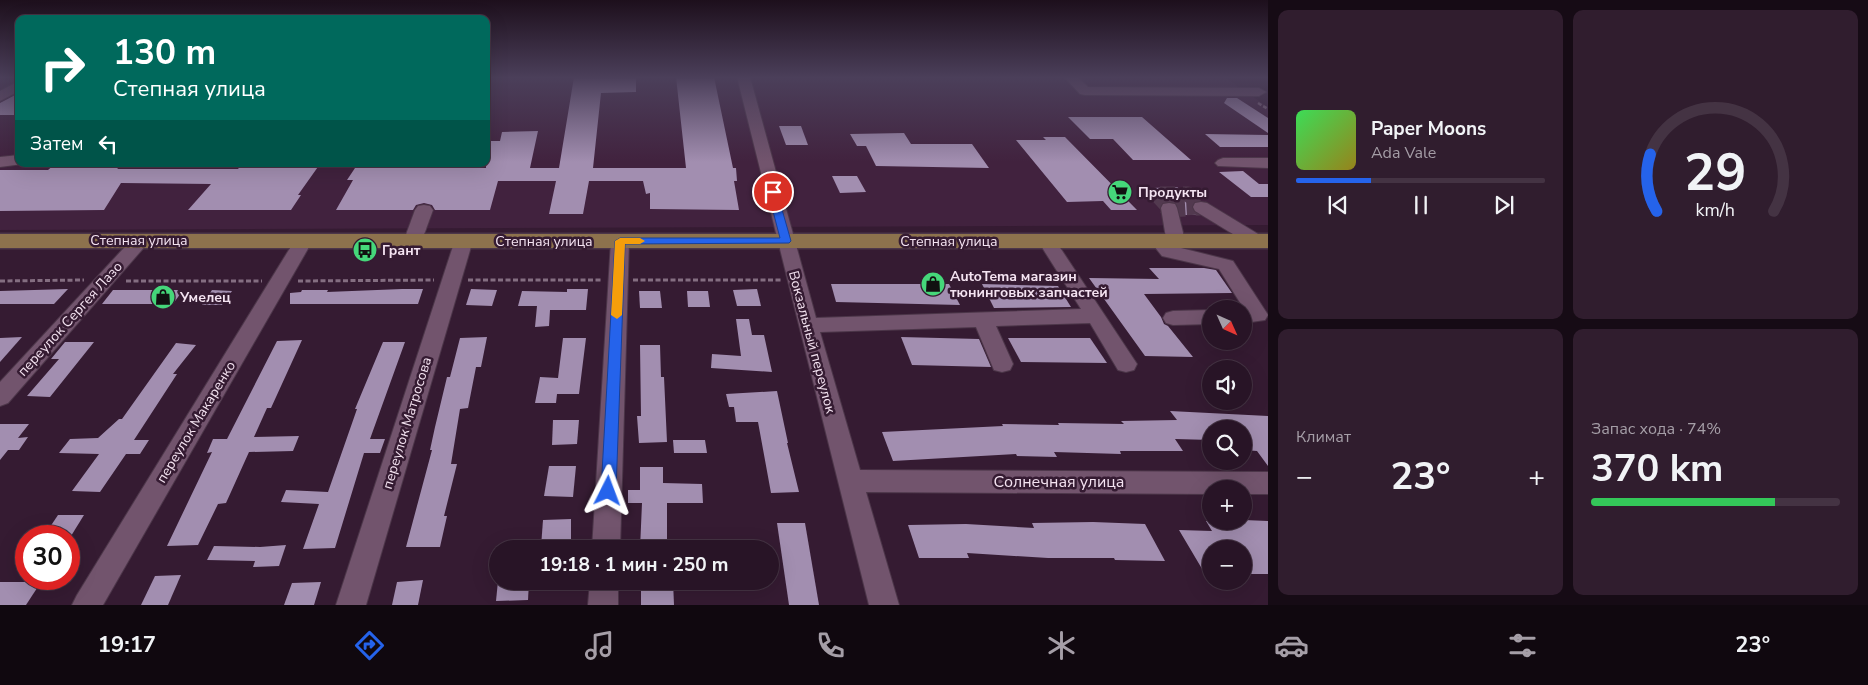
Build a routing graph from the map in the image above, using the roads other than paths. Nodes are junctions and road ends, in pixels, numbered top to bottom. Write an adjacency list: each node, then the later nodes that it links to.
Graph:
1 (750, 105): 15 (street, Вокзальный переулок)
2 (15, 160): 3 (street)
3 (0, 162)
4 (1223, 163): 5 (street)
5 (1268, 163)
6 (1201, 207): 18 (street)
7 (1169, 208): 17 (street)
8 (424, 210): 11 (street)
9 (141, 240): 10 (main road, Степная улица); 13 (main road, Степная улица); 29 (street, переулок Сергея Лазо)
10 (304, 240): 11 (main road, Степная улица); 34 (street, переулок Макаренко)
11 (413, 240): 12 (main road, Степная улица)
12 (464, 240): 14 (main road, Степная улица); 35 (street, переулок Матросова)
13 (0, 241)
14 (620, 241): 15 (main road, Степная улица); 32 (street)
15 (786, 241): 16 (main road, Степная улица); 26 (street, Вокзальный переулок)
16 (1047, 241): 17 (main road, Степная улица); 22 (street)
17 (1168, 241): 18 (main road, Степная улица); 19 (street)
18 (1263, 241)
19 (1249, 300)
20 (1252, 305): 21 (street)
21 (1252, 315)
22 (1096, 316): 25 (street); 28 (street)
23 (1202, 317): 24 (street)
24 (1173, 318)
25 (983, 320): 26 (street); 27 (street)
26 (808, 325): 30 (street, Вокзальный переулок)
27 (1002, 364)
28 (1126, 364)
29 (0, 397)
30 (850, 481): 31 (street, Солнечная улица); 37 (street, Вокзальный переулок)
31 (1268, 483)
32 (606, 540)
33 (604, 590): 36 (street)
34 (87, 605)
35 (351, 605)
36 (603, 605)
37 (884, 605)

